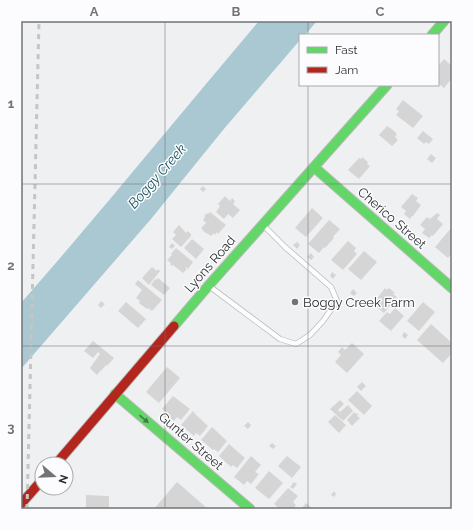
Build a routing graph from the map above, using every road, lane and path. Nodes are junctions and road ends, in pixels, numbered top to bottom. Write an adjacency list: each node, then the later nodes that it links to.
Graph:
1 (444, 21): 2 (street)
2 (433, 34)
3 (386, 86): 4 (street, Lyons Road)
4 (314, 167): 5 (street, Lyons Road); 7 (street, Cherico Street)
5 (262, 224): 6 (street, Lyons Road); 6 (lane)
6 (209, 285): 8 (street, Lyons Road)
7 (452, 288)
8 (115, 394): 9 (street, Lyons Road); 12 (street, Gunter Street, one-way to 12)
9 (63, 456)
10 (34, 489): 11 (street)
11 (21, 504)
12 (250, 509)

